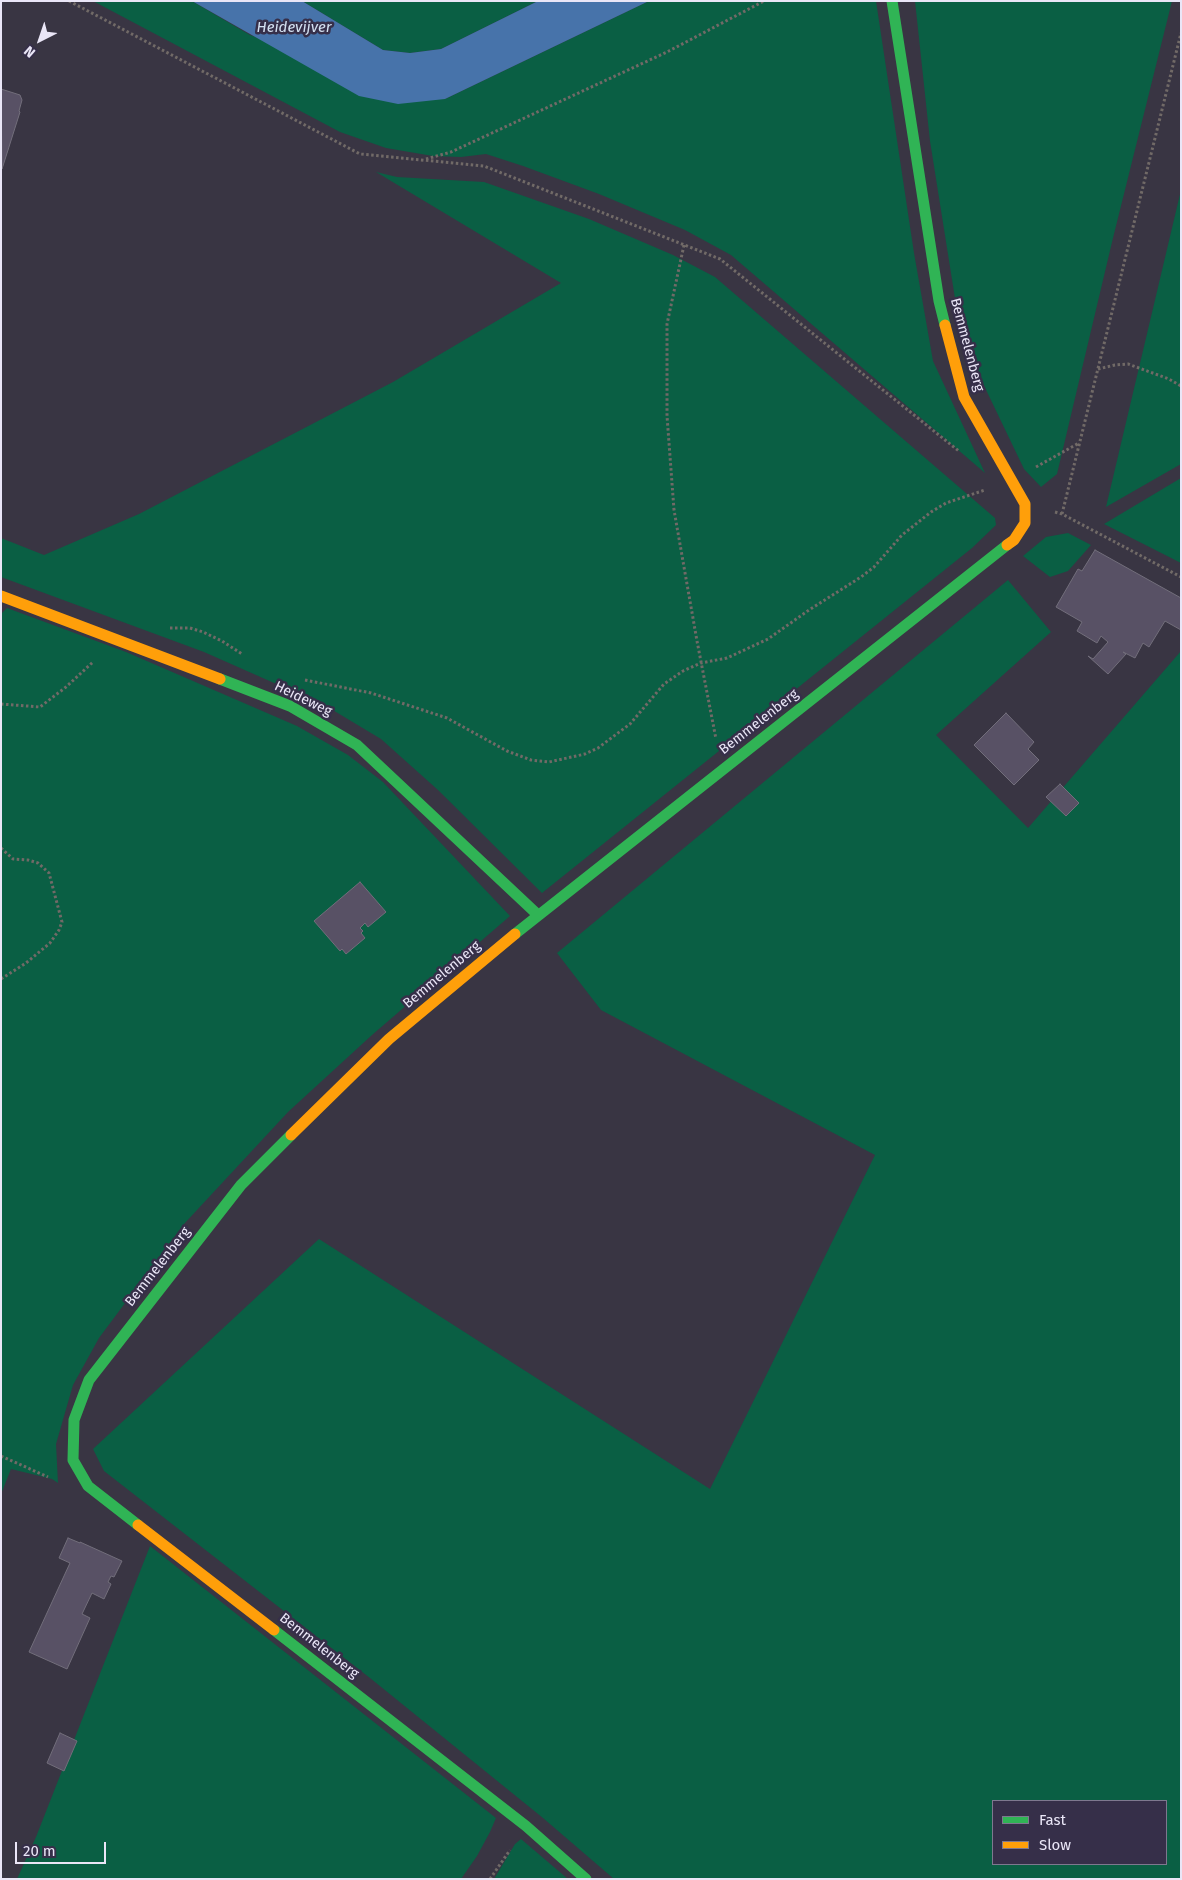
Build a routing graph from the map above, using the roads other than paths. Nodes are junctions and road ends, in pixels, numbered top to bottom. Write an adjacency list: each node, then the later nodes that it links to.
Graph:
1 (892, 1): 3 (street, Bemmelenberg)
2 (1, 596): 3 (street, Heideweg)
3 (538, 915): 4 (street, Bemmelenberg)
4 (586, 1879)

